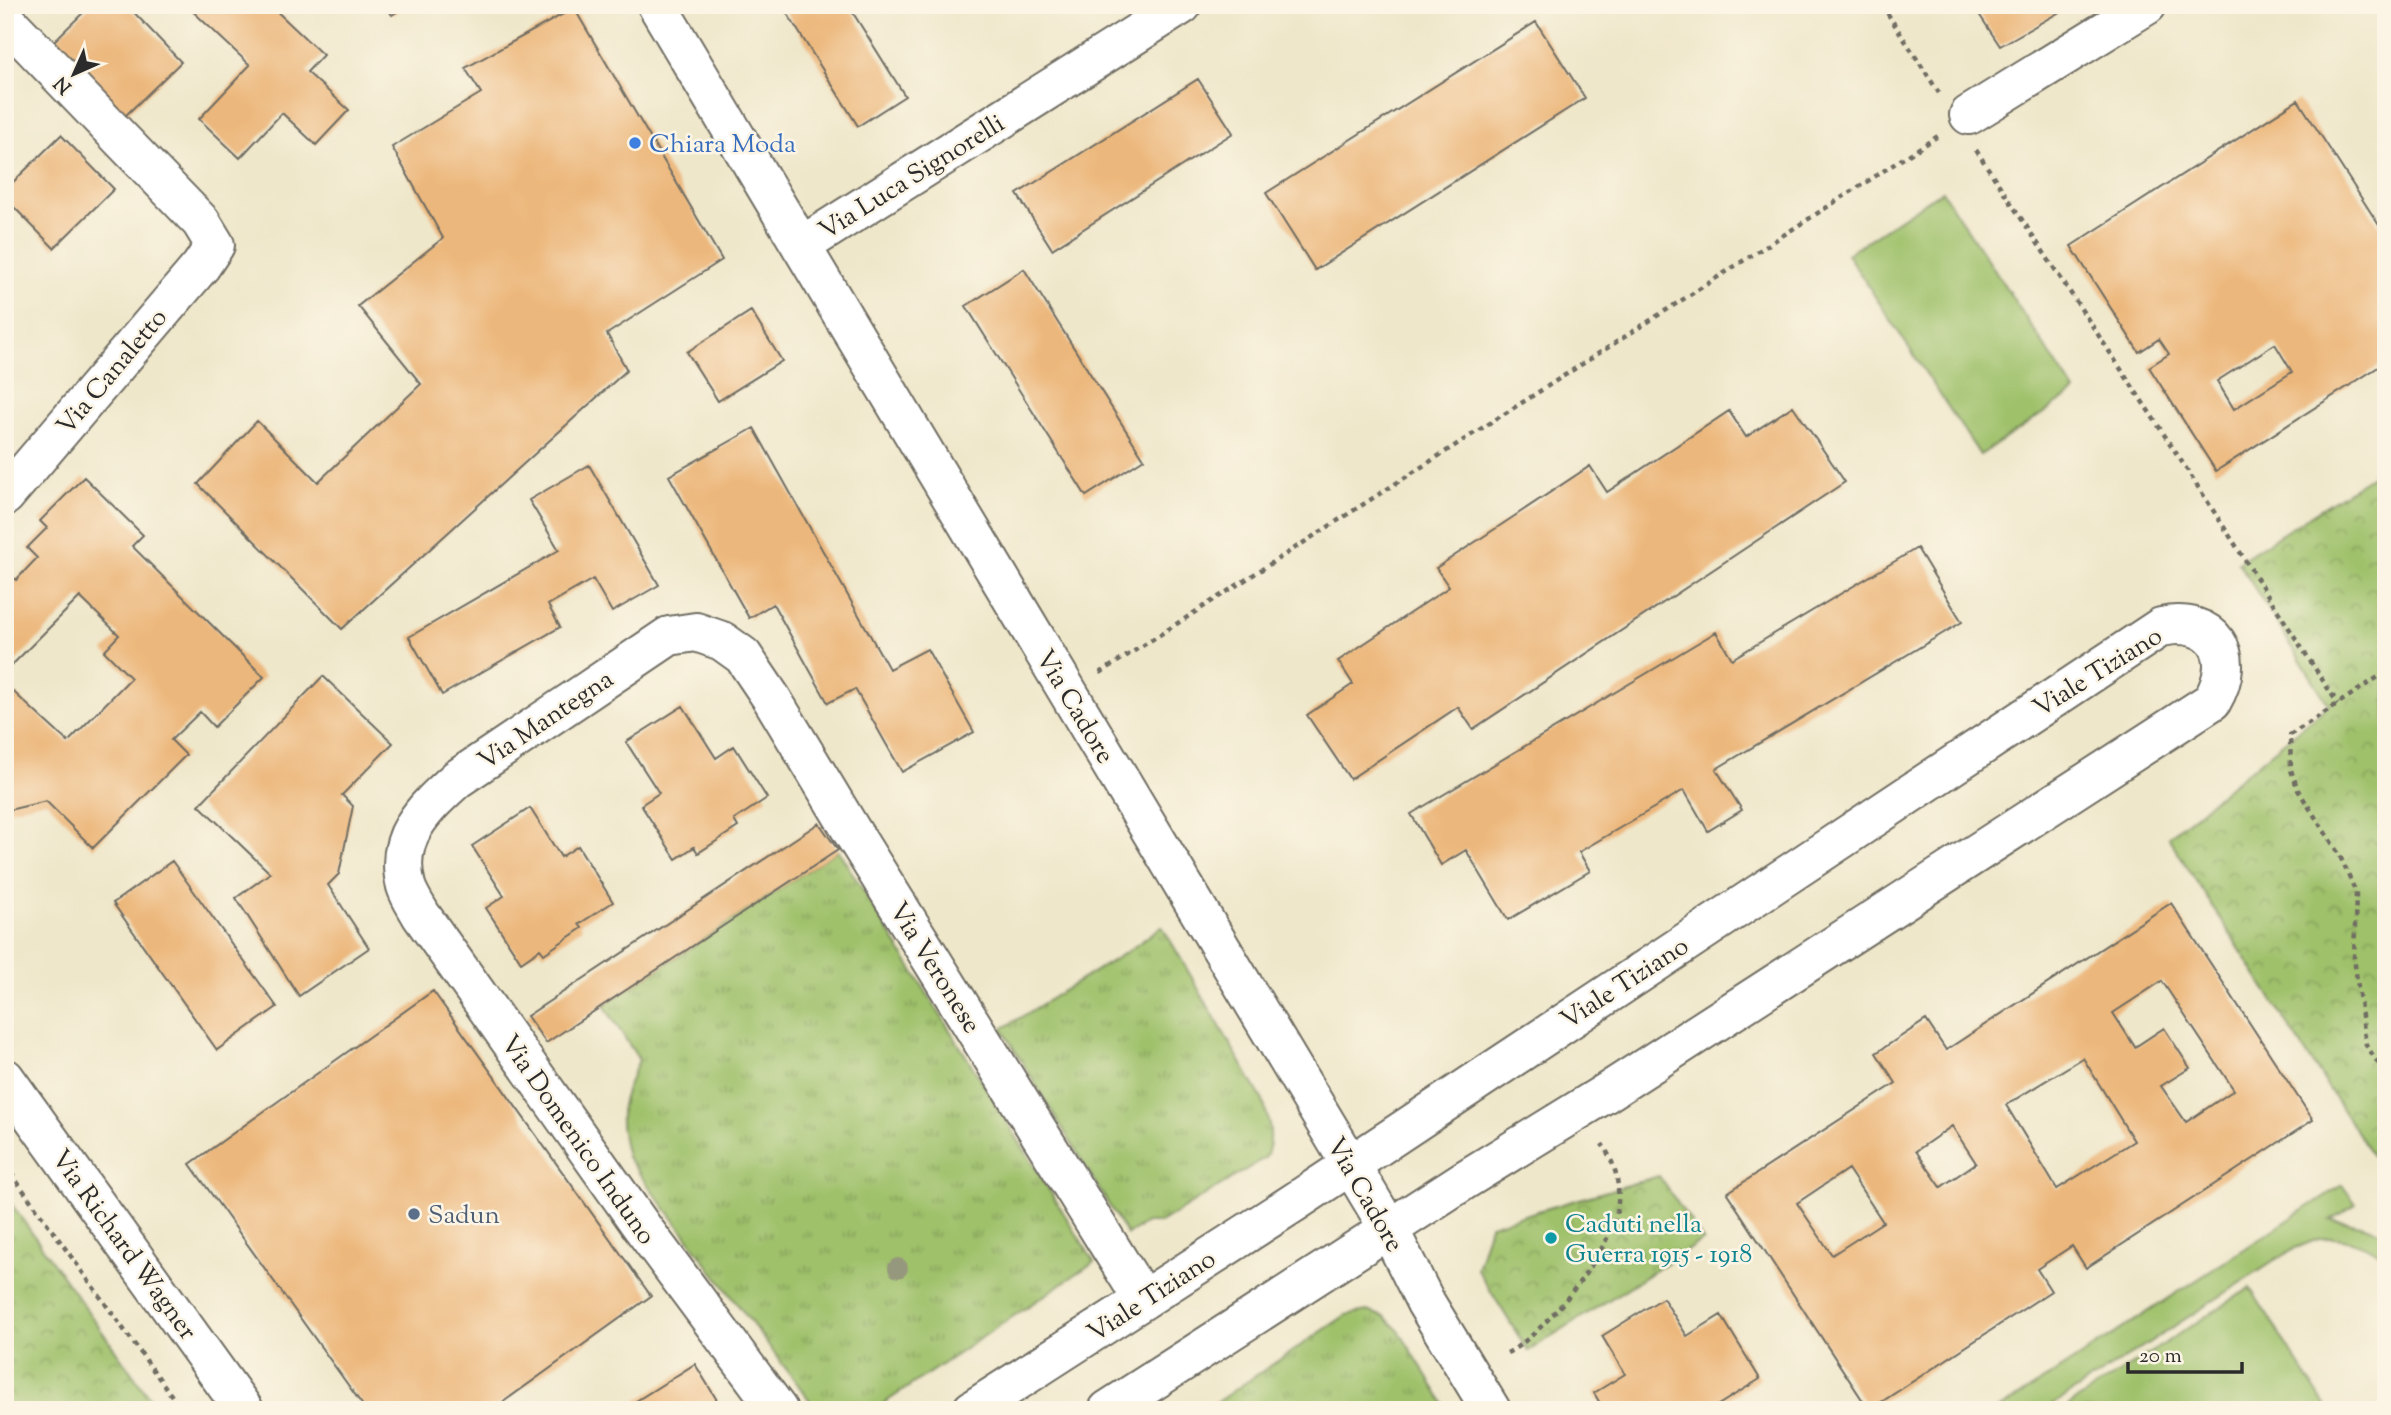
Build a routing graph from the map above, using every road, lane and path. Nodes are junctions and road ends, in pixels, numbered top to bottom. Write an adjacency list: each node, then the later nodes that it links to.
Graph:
1 (657, 5): 7 (street, Via Cadore)
2 (1182, 5): 7 (street, Via Luca Signorelli)
3 (1882, 5): 6 (path)
4 (2147, 5): 6 (street)
5 (5, 19): 8 (street, Via Canaletto)
6 (1964, 119): 11 (path); 12 (path)
7 (801, 246): 18 (street, Via Cadore)
8 (5, 496)
9 (722, 641): 13 (street, Via Mantegna); 20 (street, Via Veronese)
10 (2386, 672): 12 (path)
11 (1093, 678)
12 (2338, 705): 14 (path)
13 (402, 857): 24 (street, Via Domenico Induno)
14 (2386, 1075)
15 (5, 1078): 23 (street, Via Richard Wagner)
16 (1602, 1144): 21 (path)
17 (5, 1165): 22 (path)
18 (1350, 1166): 19 (street, Via Cadore); 19 (street, Viale Tiziano); 20 (street, Viale Tiziano)
19 (1389, 1229): 26 (street, Viale Tiziano); 27 (street, Via Cadore)
20 (1143, 1300): 25 (street, Viale Tiziano)
21 (1507, 1353)
22 (182, 1410)
23 (244, 1410)
24 (778, 1410)
25 (972, 1410)
26 (1108, 1410)
27 (1491, 1410)

